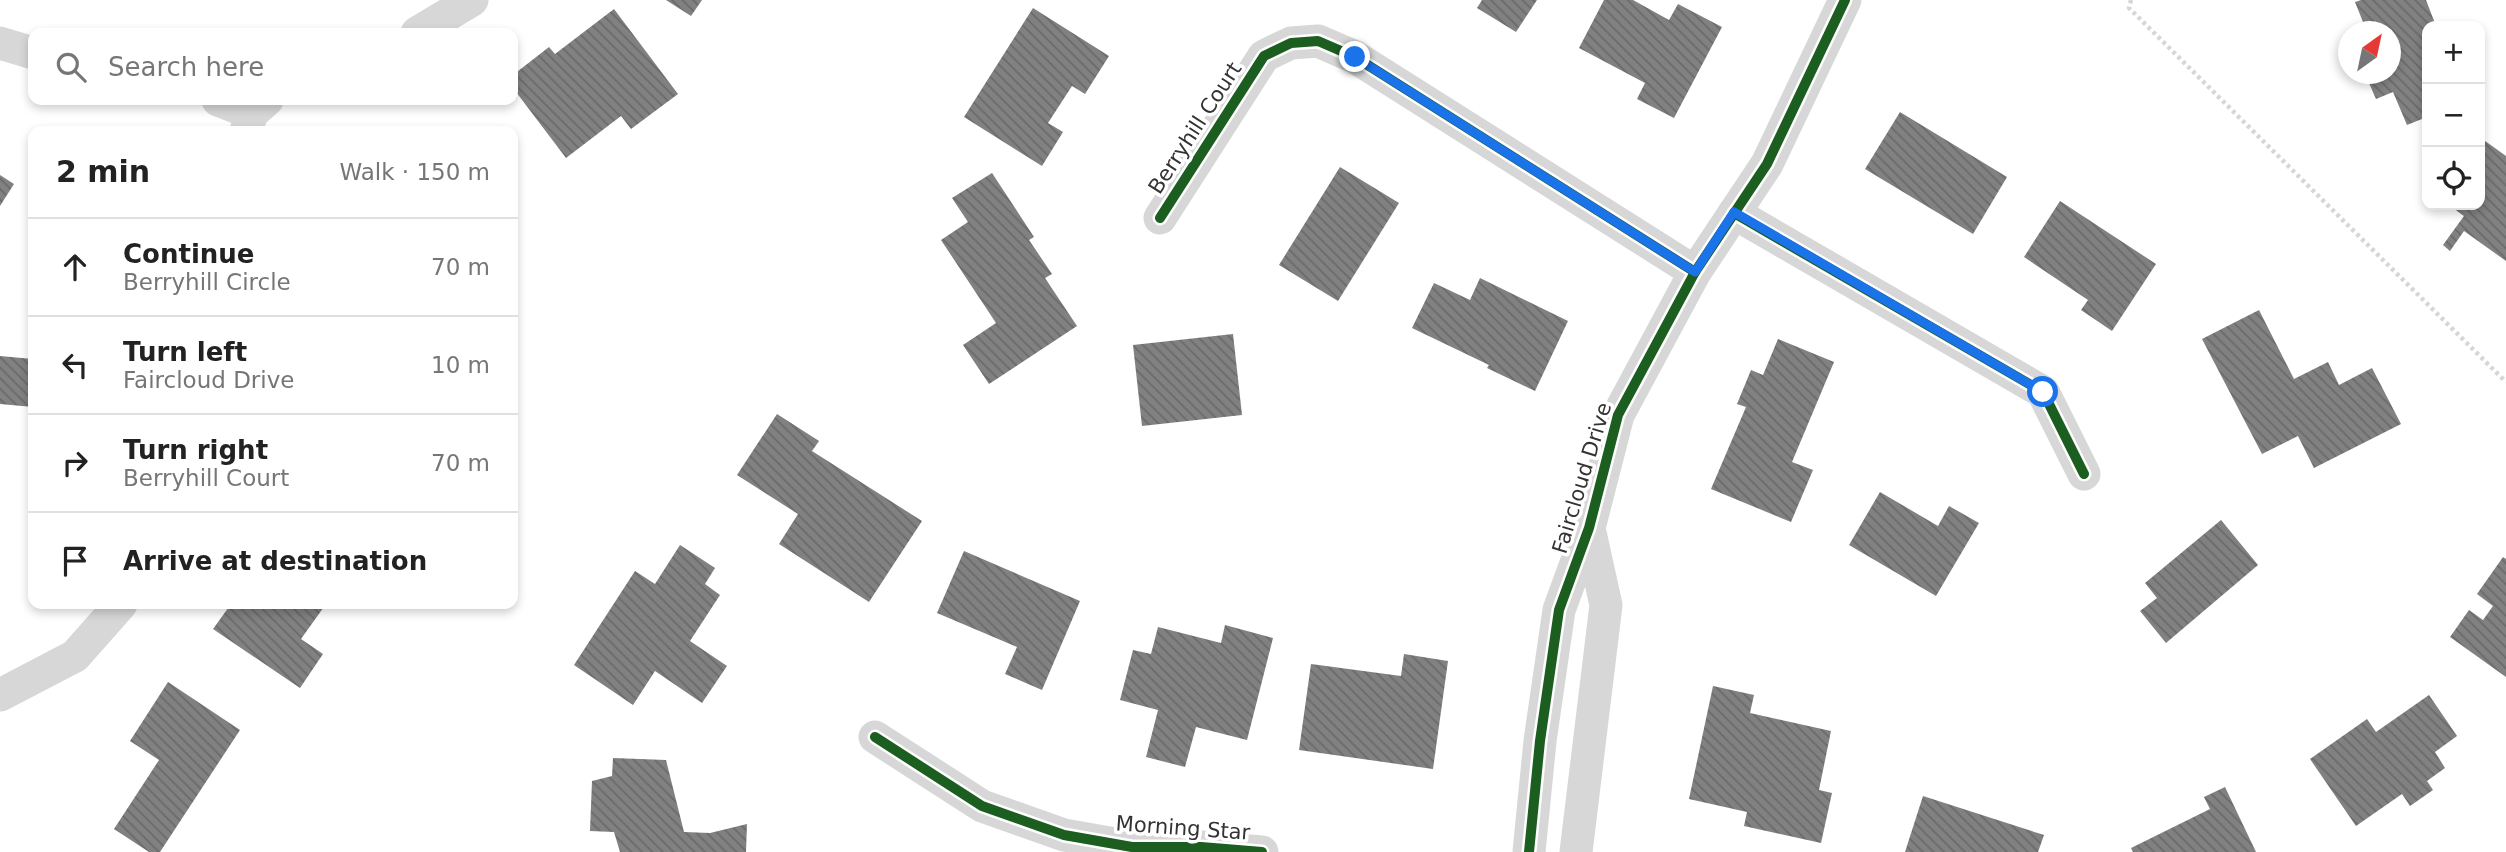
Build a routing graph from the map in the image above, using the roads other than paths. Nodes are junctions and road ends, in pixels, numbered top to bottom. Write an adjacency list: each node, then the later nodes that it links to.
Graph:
1 (472, 0): 3 (street)
2 (1844, 0): 8 (street, Faircloud Drive)
3 (425, 28)
4 (0, 43): 5 (street)
5 (28, 51)
6 (230, 105): 7 (street)
7 (255, 115)
8 (1734, 212): 10 (street, Faircloud Drive); 11 (street)
9 (1160, 218): 10 (street, Berryhill Court)
10 (1695, 272): 12 (street, Faircloud Drive)
11 (2084, 474)
12 (1589, 528): 17 (street, Faircloud Drive); 18 (street, Faircloud Drive)
13 (117, 609): 14 (street)
14 (0, 695)
15 (875, 737): 16 (street, Morning Star)
16 (1262, 852)
17 (1529, 852)
18 (1576, 852)

